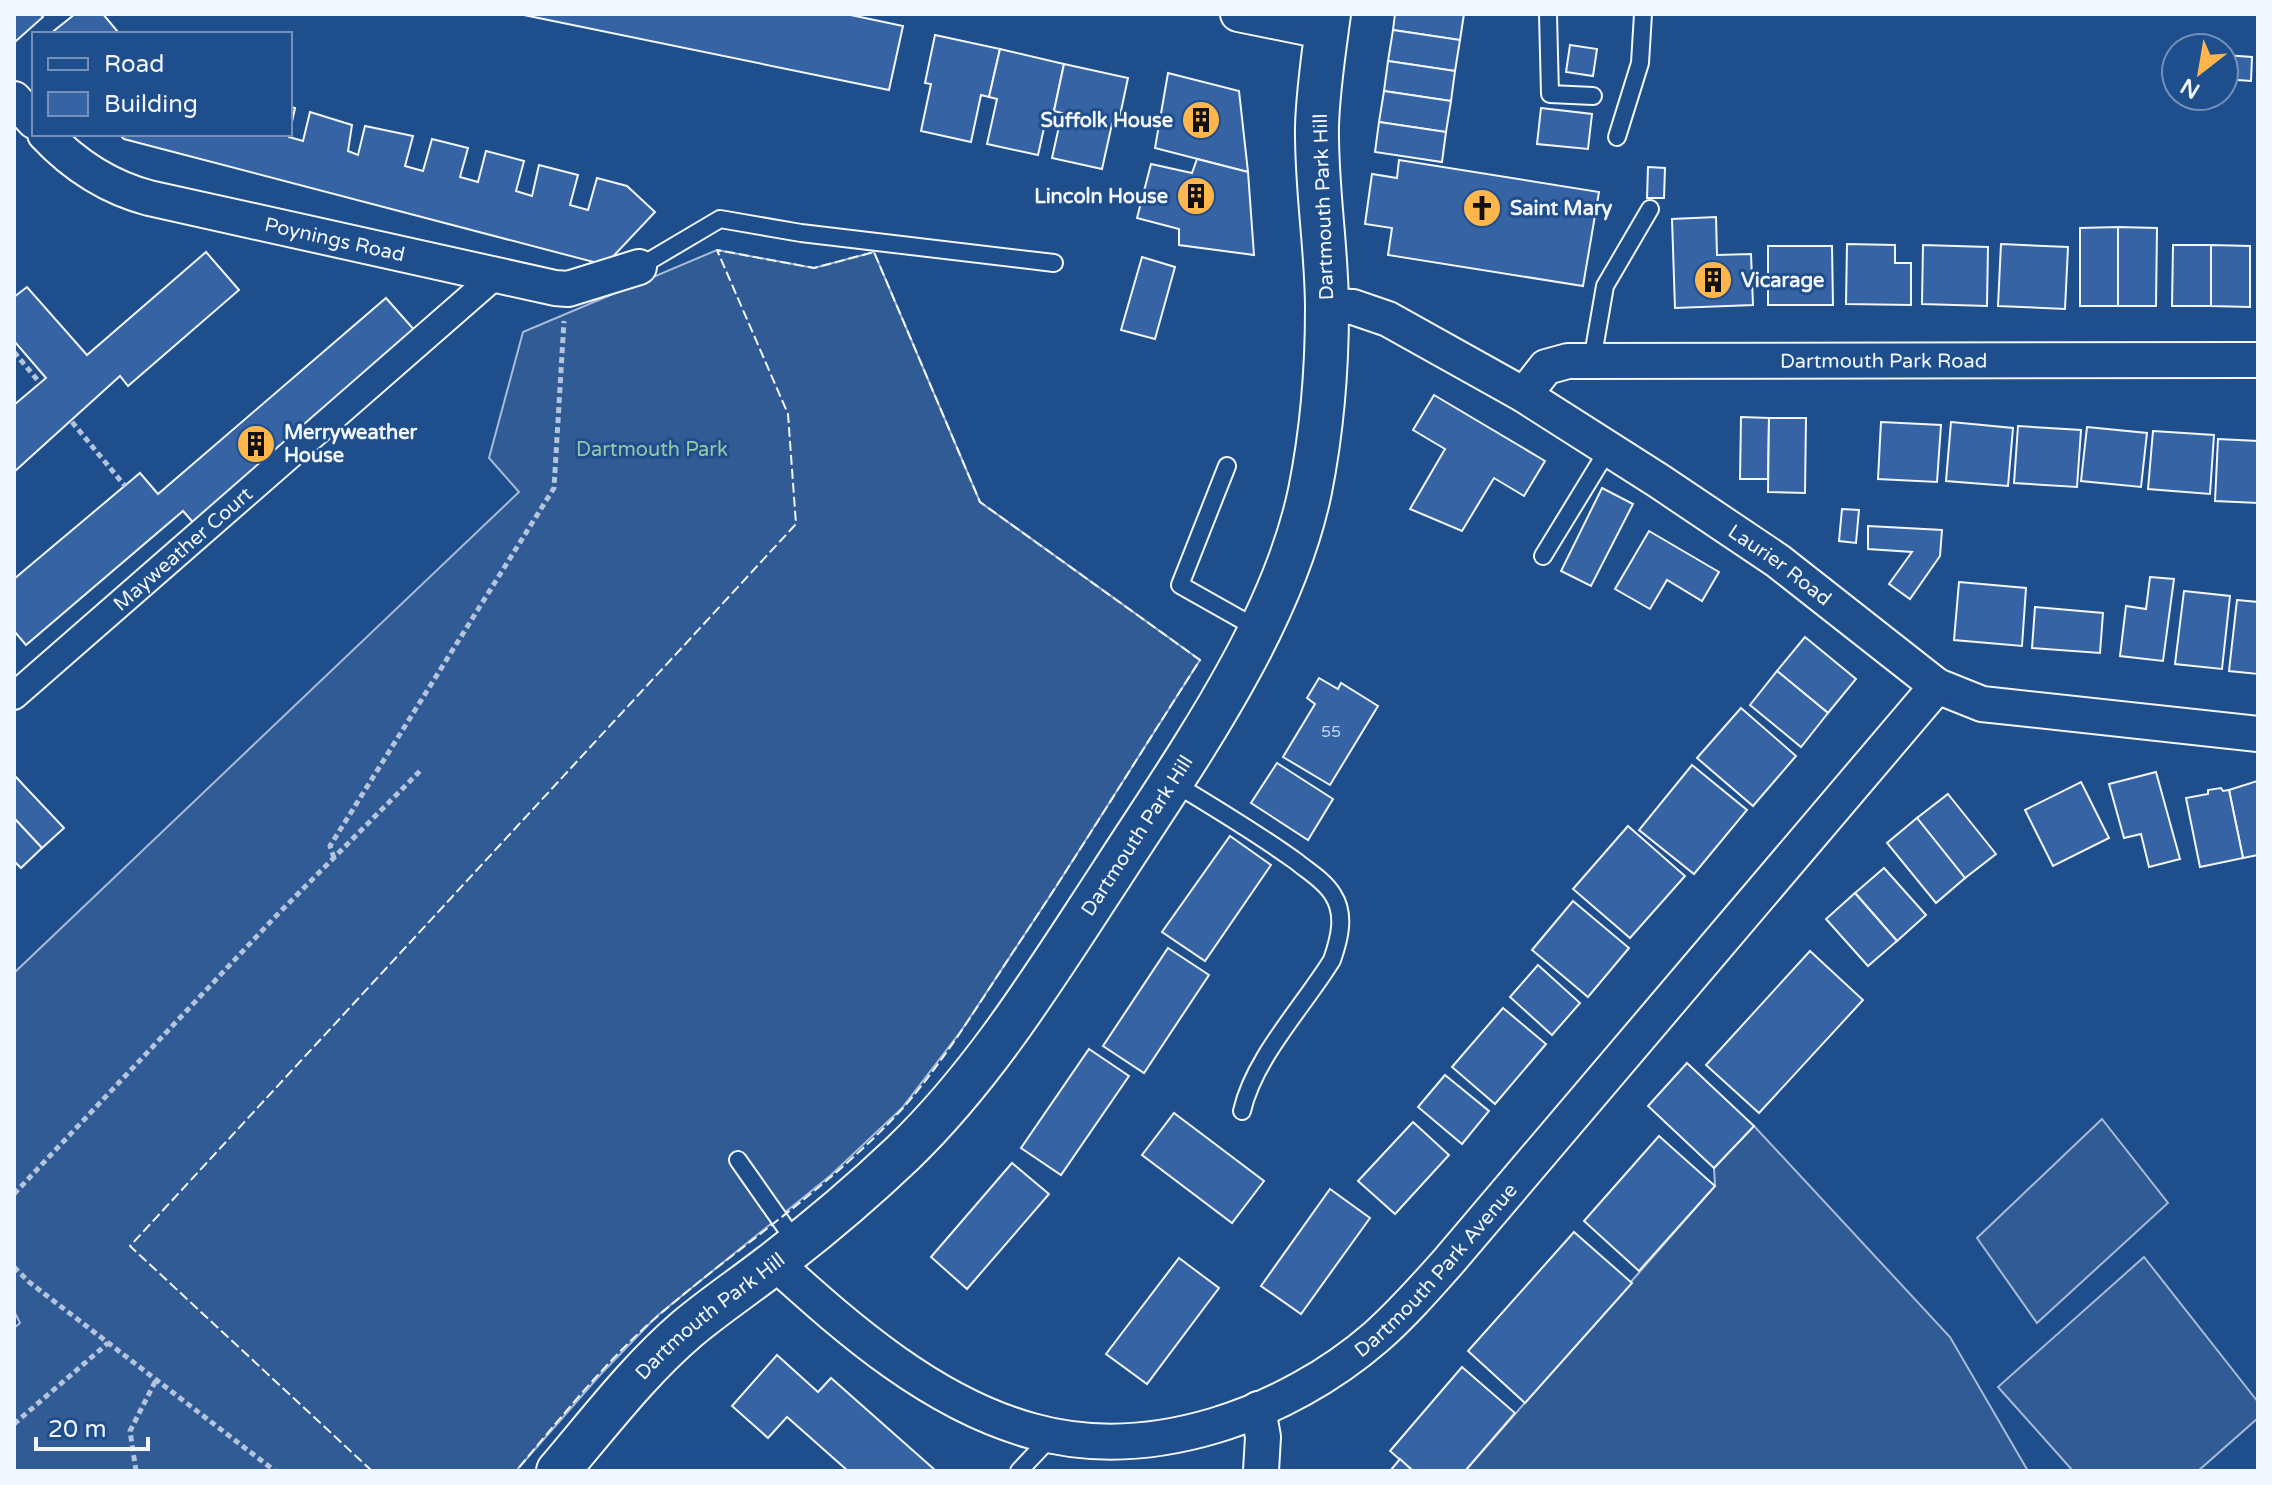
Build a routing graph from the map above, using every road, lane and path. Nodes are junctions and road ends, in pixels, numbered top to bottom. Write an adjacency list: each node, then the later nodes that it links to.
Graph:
1 (1238, 14): 4 (street)
2 (1548, 14): 5 (lane)
3 (1643, 14): 9 (lane)
4 (1328, 23): 15 (street, Dartmouth Park Hill)
5 (1593, 96)
6 (14, 99): 7 (street)
7 (32, 119)
8 (47, 136): 13 (street, Poynings Road)
9 (1617, 137)
10 (1650, 209): 18 (lane)
11 (1054, 263): 12 (lane)
12 (639, 267): 14 (street, Poynings Road)
13 (496, 275): 14 (street, Poynings Road); 28 (street, Mayweather Court)
14 (565, 288): 32 (path)
15 (1327, 306): 20 (street, Laurier Road); 26 (street, Dartmouth Park Hill)
16 (14, 352): 19 (path)
17 (2258, 360): 18 (street, Dartmouth Park Road)
18 (1592, 361): 20 (street, Dartmouth Park Road)
19 (40, 383)
20 (1524, 395): 22 (street, Laurier Road)
21 (72, 422): 24 (path)
22 (1609, 448): 25 (lane); 27 (street, Laurier Road)
23 (1227, 466): 26 (lane)
24 (125, 486)
25 (1543, 556)
26 (1258, 629): 31 (street, Dartmouth Park Hill)
27 (1937, 686): 29 (street, Laurier Road); 40 (street, Dartmouth Park Avenue)
28 (14, 696)
29 (2258, 734)
30 (422, 769): 32 (path)
31 (1171, 782): 33 (lane); 36 (street, Dartmouth Park Hill)
32 (334, 858): 35 (path)
33 (1242, 1111)
34 (738, 1160): 36 (lane)
35 (14, 1194)
36 (786, 1254): 42 (street, Dartmouth Park Avenue); 45 (street, Dartmouth Park Hill)
37 (14, 1267): 38 (path)
38 (108, 1343): 39 (path); 41 (path)
39 (156, 1380): 43 (path); 44 (path)
40 (1258, 1409): 42 (street, Dartmouth Park Avenue); 47 (street)
41 (14, 1424)
42 (1052, 1436): 46 (lane)
43 (136, 1471)
44 (275, 1471)
45 (558, 1471)
46 (1019, 1471)
47 (1261, 1471)

